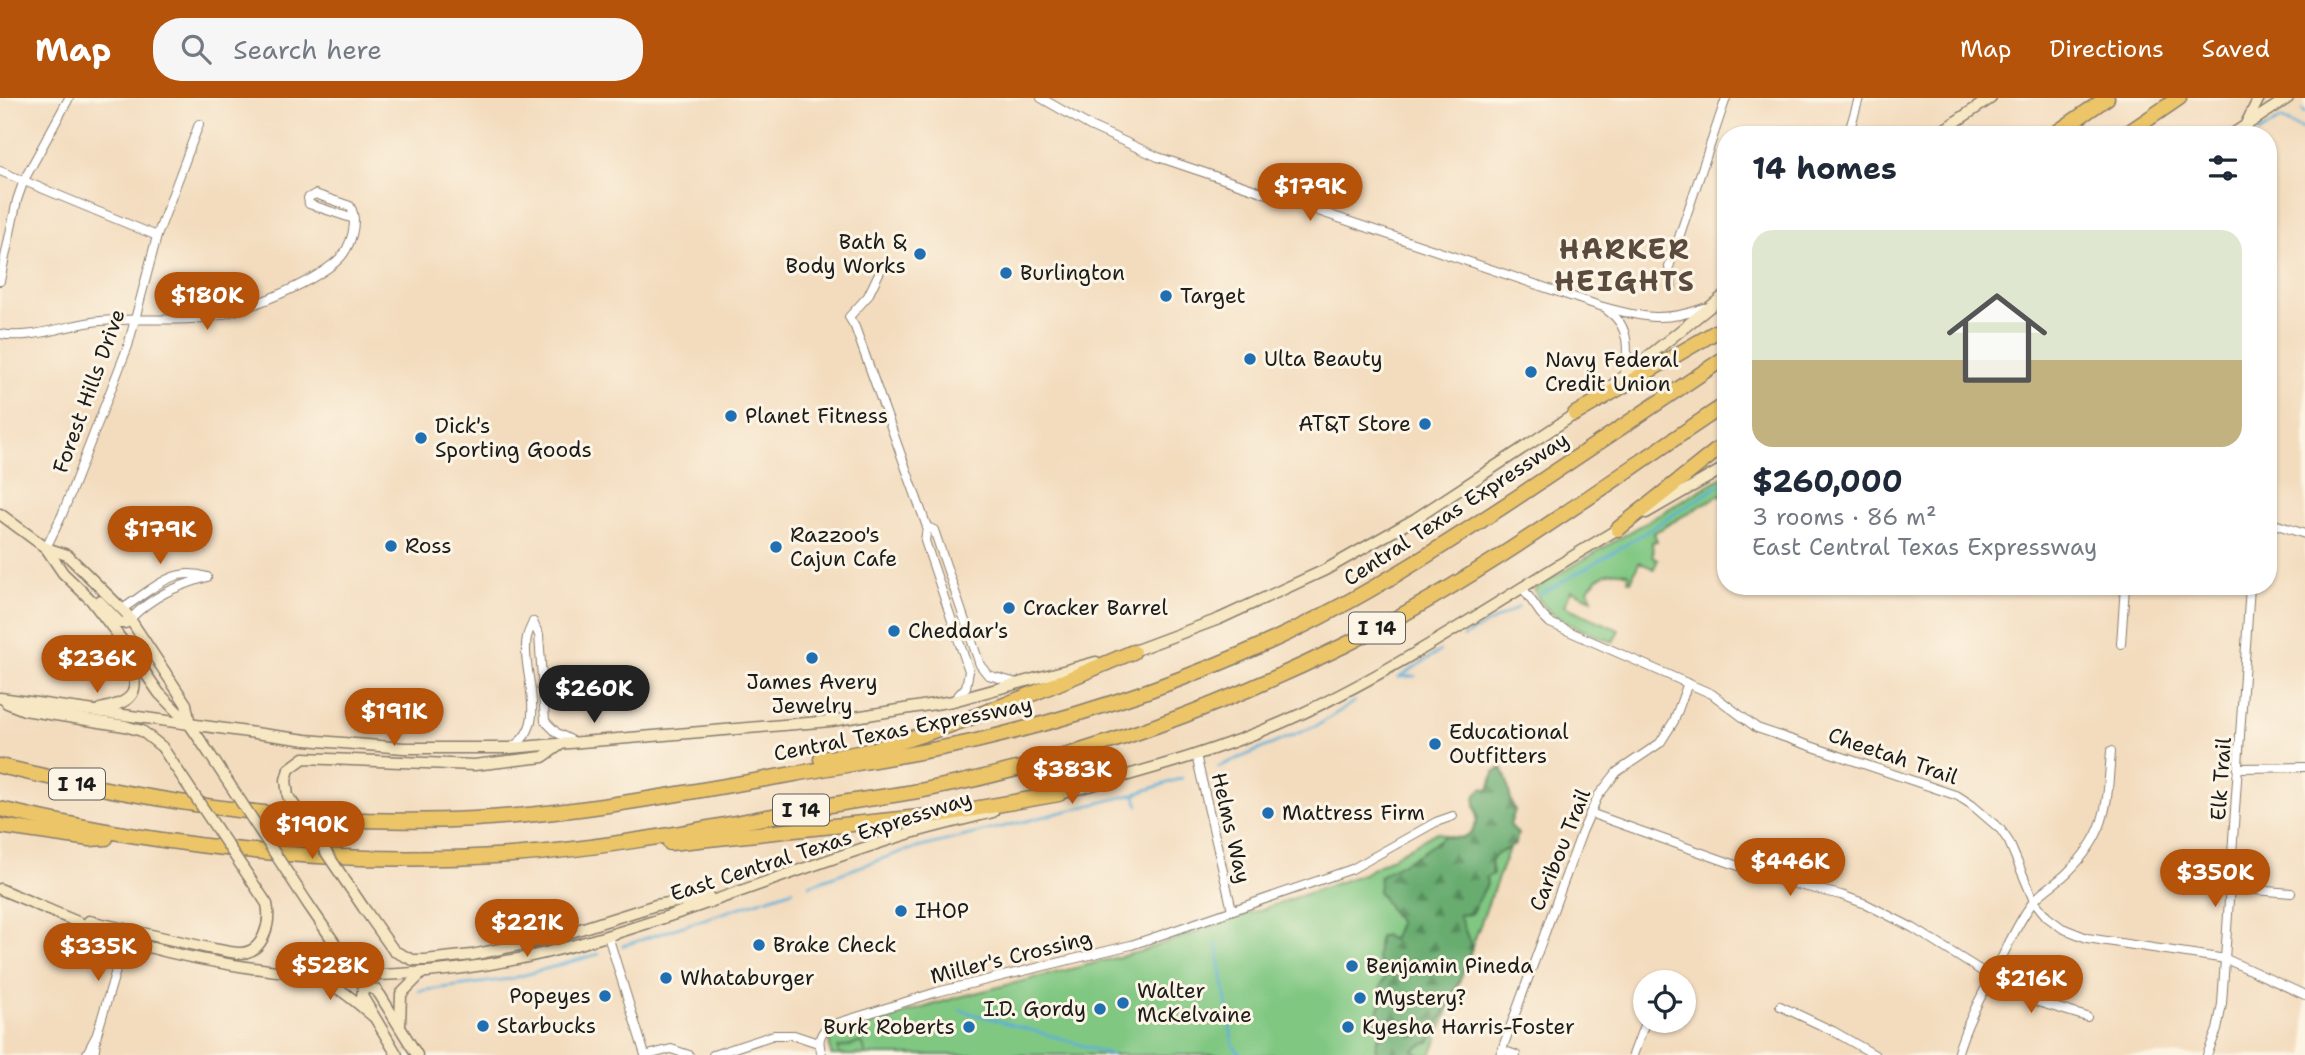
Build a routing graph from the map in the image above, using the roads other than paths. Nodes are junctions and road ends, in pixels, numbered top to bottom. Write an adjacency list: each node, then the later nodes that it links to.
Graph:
1 (69, 98): 17 (street)
2 (1041, 98): 25 (street)
3 (1726, 98): 22 (street)
4 (1991, 98): 12 (main road)
5 (2107, 98): 13 (highway)
6 (2179, 98): 14 (highway)
7 (2259, 98): 15 (main road)
8 (2288, 98): 15 (main road)
9 (1857, 99): 11 (street)
10 (200, 124): 19 (street, Forest Hills Drive)
11 (1851, 126)
12 (1949, 126)
13 (2066, 126)
14 (2138, 126)
15 (2244, 126)
16 (0, 171): 17 (street)
17 (24, 180): 19 (street); 21 (street)
18 (354, 219): 18 (street); 26 (street)
19 (158, 236): 26 (street, Forest Hills Drive)
20 (881, 269): 37 (street)
21 (0, 281)
22 (1672, 287)
23 (1717, 302): 24 (main road)
24 (1713, 305): 25 (street); 30 (main road)
25 (1600, 306): 30 (street)
26 (135, 320): 28 (street); 40 (street, Forest Hills Drive)
27 (1717, 331): 32 (highway)
28 (0, 334)
29 (1717, 363): 64 (highway, Central Texas Expressway / I 14)
30 (1625, 376): 32 (main road)
31 (1717, 410): 71 (highway, I 14)
32 (1574, 414): 49 (main road)
33 (1717, 450): 38 (highway)
34 (1717, 472): 38 (main road, East Central Texas Expressway)
35 (0, 514): 40 (main road)
36 (2277, 525): 39 (street)
37 (927, 527): 50 (street); 53 (street)
38 (1618, 529): 42 (main road, East Central Texas Expressway)
39 (2305, 534)
40 (46, 548): 41 (main road); 45 (main road)
41 (72, 581): 46 (main road); 48 (main road)
42 (1522, 587): 51 (street, Cheetah Trail); 60 (main road, East Central Texas Expressway)
43 (2124, 595): 47 (street)
44 (2249, 595): 63 (street, Elk Trail)
45 (122, 609): 46 (main road); 46 (street)
46 (130, 619): 55 (main road)
47 (2121, 645)
48 (128, 648): 54 (main road); 55 (main road)
49 (1133, 652): 50 (main road); 64 (highway)
50 (1019, 683): 53 (main road)
51 (1688, 683): 67 (street, Caribou Trail); 76 (street, Cheetah Trail)
52 (0, 699): 54 (main road); 78 (main road, bridge)
53 (953, 701): 56 (main road)
54 (93, 711): 55 (main road)
55 (190, 725): 58 (main road); 84 (main road, bridge)
56 (576, 742): 57 (main road); 58 (street)
57 (562, 744): 58 (main road); 75 (main road, bridge)
58 (510, 748)
59 (2111, 751): 76 (street)
60 (1196, 755): 65 (main road, East Central Texas Expressway); 77 (street, Helms Way)
61 (0, 766): 64 (highway, Central Texas Expressway / I 14)
62 (2305, 767): 63 (street)
63 (2239, 768): 72 (street, Elk Trail)
64 (703, 789)
65 (1059, 794): 71 (highway); 75 (main road, East Central Texas Expressway)
66 (0, 809): 70 (highway, I 14)
67 (1590, 813): 85 (street); 95 (street, Caribou Trail)
68 (1453, 816): 77 (street, Miller's Crossing)
69 (0, 826): 70 (highway)
70 (134, 836): 71 (highway, I 14)
71 (610, 844)
72 (2231, 888): 74 (street); 81 (street, Elk Trail)
73 (0, 889): 78 (main road)
74 (2291, 893)
75 (726, 896): 79 (main road, East Central Texas Expressway)
76 (2034, 901): 81 (street, Cheetah Trail); 85 (street)
77 (1232, 910): 94 (street, Miller's Crossing)
78 (63, 915): 80 (main road)
79 (608, 936): 83 (main road, East Central Texas Expressway); 100 (street)
80 (125, 940): 82 (main road); 93 (street)
81 (2226, 959): 87 (street, Cheetah Trail); 108 (street, Elk Trail)
82 (295, 972): 84 (main road, East Central Texas Expressway); 89 (main road)
83 (423, 972): 84 (main road, East Central Texas Expressway); 91 (main road)
84 (357, 974): 86 (main road)
85 (1992, 976): 90 (street); 107 (street)
86 (364, 986): 89 (main road); 91 (main road)
87 (2305, 995)
88 (1780, 1006): 106 (street)
89 (374, 1017): 98 (main road)
90 (2087, 1017)
91 (400, 1027): 99 (main road)
92 (1641, 1033): 105 (street)
93 (97, 1034): 96 (street); 97 (street)
94 (818, 1043): 102 (street); 103 (street)
95 (1501, 1053): 104 (street)
96 (86, 1055)
97 (94, 1055)
98 (397, 1055)
99 (417, 1055)
100 (646, 1055): 101 (street)
101 (689, 1055)
102 (713, 1055)
103 (822, 1055)
104 (1516, 1055)
105 (1633, 1055)
106 (1875, 1055)
107 (1957, 1055)
108 (2207, 1055)

